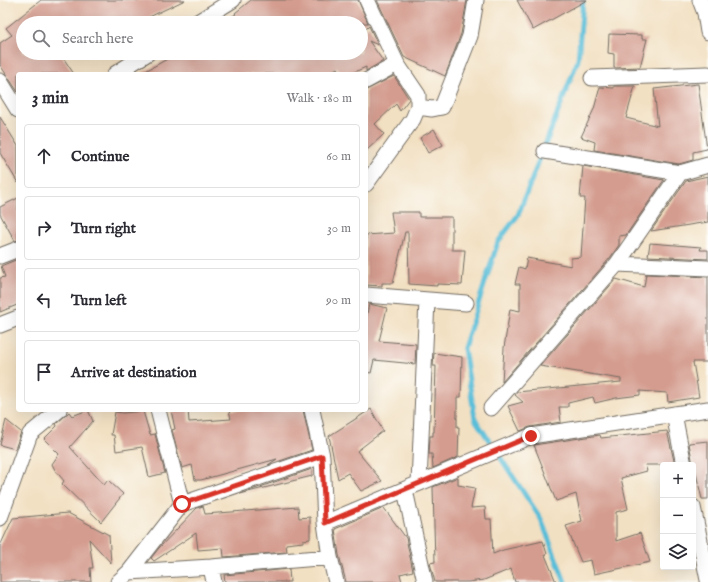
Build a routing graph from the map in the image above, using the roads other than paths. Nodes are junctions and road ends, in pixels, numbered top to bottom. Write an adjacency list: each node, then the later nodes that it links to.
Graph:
1 (233, 0): 5 (street)
2 (367, 0): 8 (street)
3 (476, 0): 15 (street)
4 (700, 0): 6 (street)
5 (207, 16)
6 (708, 32)
7 (137, 60): 9 (street)
8 (397, 64): 13 (street); 15 (street)
9 (118, 72)
10 (708, 74): 11 (street)
11 (592, 78)
12 (0, 81): 14 (street)
13 (368, 81)
14 (16, 107)
15 (418, 107): 19 (street)
16 (545, 151): 18 (street)
17 (708, 165): 18 (street)
18 (680, 173): 22 (street)
19 (368, 181)
20 (16, 250): 21 (street)
21 (0, 256)
22 (617, 264): 23 (street); 29 (street)
23 (708, 268)
24 (368, 295): 25 (street)
25 (427, 300): 26 (street); 37 (street)
26 (466, 303)
27 (16, 319): 28 (street)
28 (0, 325)
29 (491, 408)
30 (708, 409): 34 (street)
31 (57, 412): 40 (street)
32 (159, 412): 39 (street)
33 (312, 412): 35 (street)
34 (674, 414): 36 (street); 37 (street)
35 (322, 456): 39 (street); 42 (street)
36 (683, 462)
37 (419, 483): 38 (street)
38 (405, 490): 42 (street); 49 (street)
39 (182, 504): 45 (street)
40 (0, 518)
41 (696, 522): 46 (street)
42 (325, 523): 43 (street)
43 (330, 556): 44 (street); 48 (street)
44 (211, 567): 45 (street); 47 (street)
45 (124, 577)
46 (708, 580)
47 (214, 582)
48 (336, 582)
49 (424, 582)

